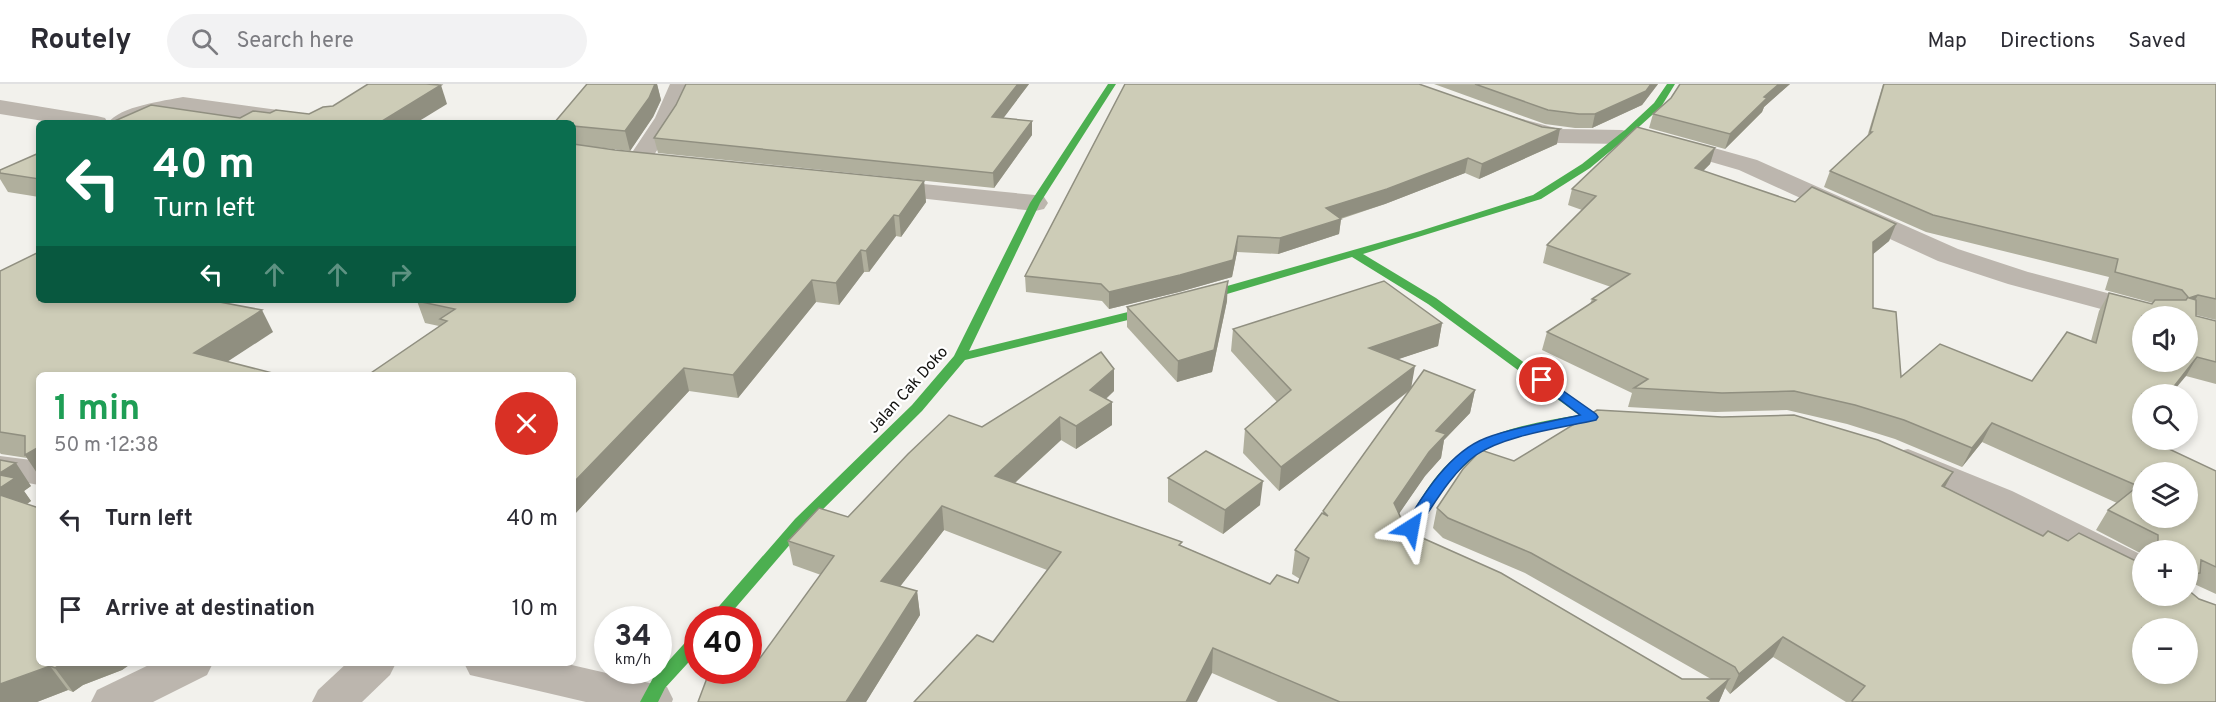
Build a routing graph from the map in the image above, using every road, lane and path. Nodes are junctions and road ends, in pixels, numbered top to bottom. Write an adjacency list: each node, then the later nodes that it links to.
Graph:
1 (207, 84): 6 (street)
2 (681, 84): 14 (street)
3 (1112, 84): 16 (street, Jalan Cak Doko)
4 (1671, 84): 13 (street)
5 (0, 107): 9 (street)
6 (151, 110): 10 (street); 11 (street)
7 (344, 110): 12 (street)
8 (1491, 114): 13 (street)
9 (79, 120)
10 (127, 120)
11 (304, 120)
12 (329, 120)
13 (1625, 135): 17 (street); 18 (street)
14 (638, 162)
15 (860, 185): 16 (street)
16 (1035, 204): 19 (street, Jalan Cak Doko)
17 (1353, 253): 19 (street); 23 (street)
18 (2132, 309)
19 (960, 357): 25 (street, Jalan Cak Doko)
20 (1882, 449): 24 (street)
21 (0, 467): 22 (street)
22 (36, 472)
23 (1460, 564)
24 (2132, 567)
25 (727, 606)
26 (684, 655): 30 (street)
27 (186, 666): 31 (street)
28 (372, 666): 32 (street)
29 (498, 666): 30 (street)
30 (650, 700)
31 (113, 702)
32 (334, 702)

